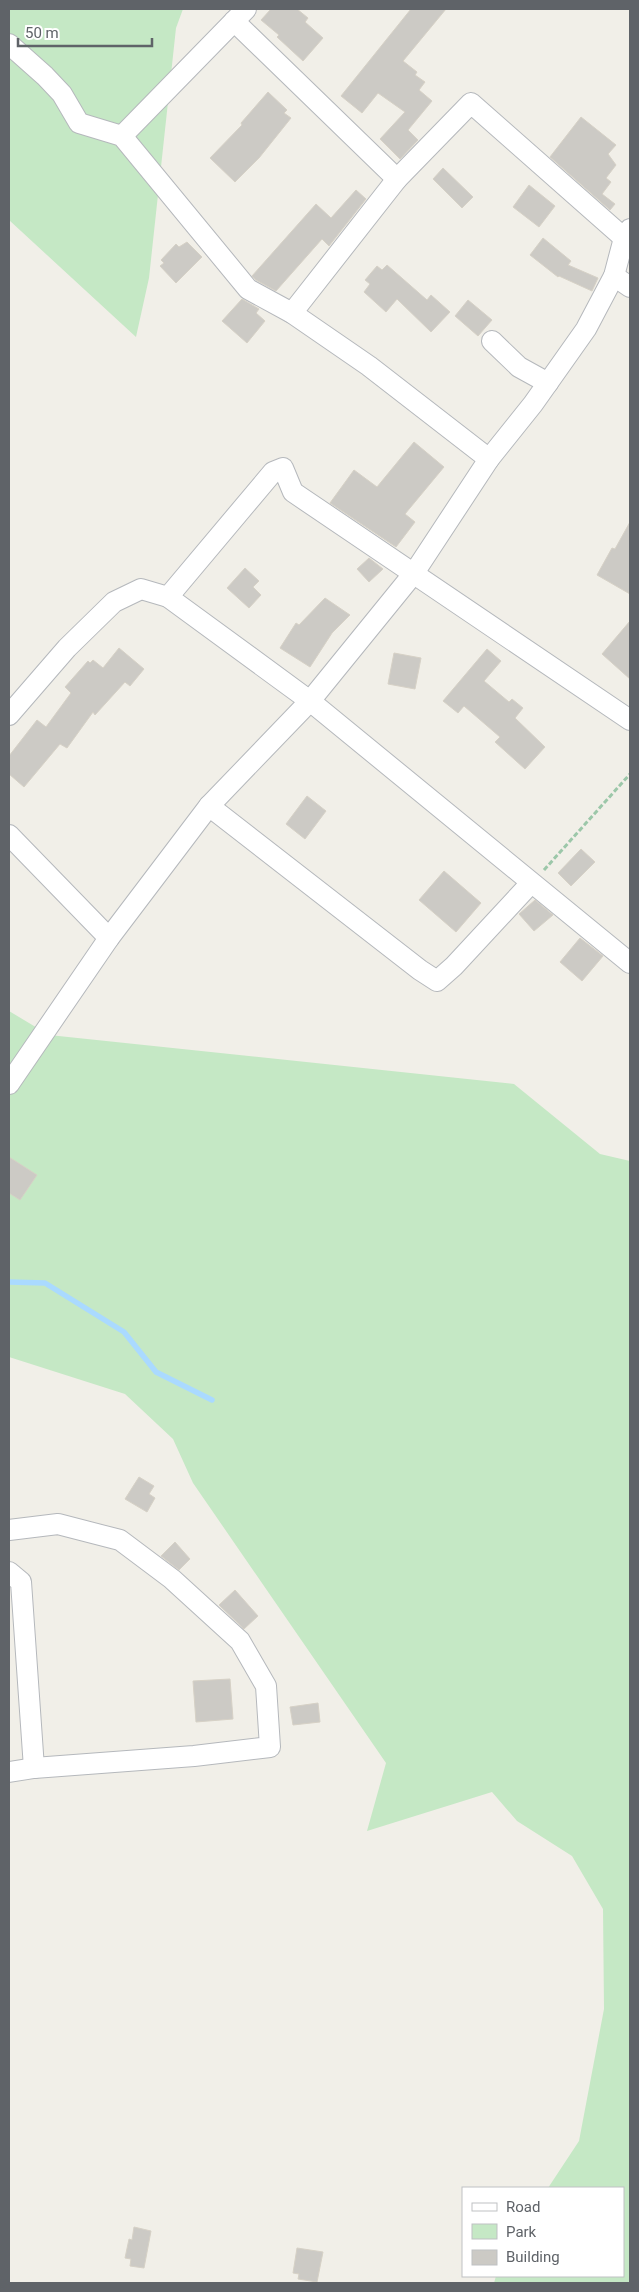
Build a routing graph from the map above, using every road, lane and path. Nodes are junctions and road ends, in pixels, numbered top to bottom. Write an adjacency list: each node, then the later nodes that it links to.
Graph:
1 (240, 15): 3 (street); 4 (street)
2 (9, 44): 3 (street)
3 (122, 136): 8 (street)
4 (397, 179): 5 (street); 8 (street)
5 (627, 233): 6 (street)
6 (614, 276): 7 (street); 10 (street)
7 (630, 287)
8 (292, 313): 11 (street)
9 (492, 341): 10 (street)
10 (548, 383): 11 (street)
11 (489, 459): 12 (street)
12 (414, 573): 13 (street); 14 (street); 16 (street)
13 (168, 598): 14 (street); 15 (street)
14 (310, 701): 18 (street); 20 (street)
15 (9, 715)
16 (630, 720)
17 (630, 774): 20 (path)
18 (208, 806): 20 (street); 21 (street)
19 (9, 835): 21 (street)
20 (531, 883): 22 (street)
21 (109, 938): 23 (street)
22 (630, 963)
23 (9, 1084)
24 (9, 1530): 26 (street)
25 (13, 1579): 26 (street)
26 (34, 1768): 27 (street)
27 (9, 1772)

